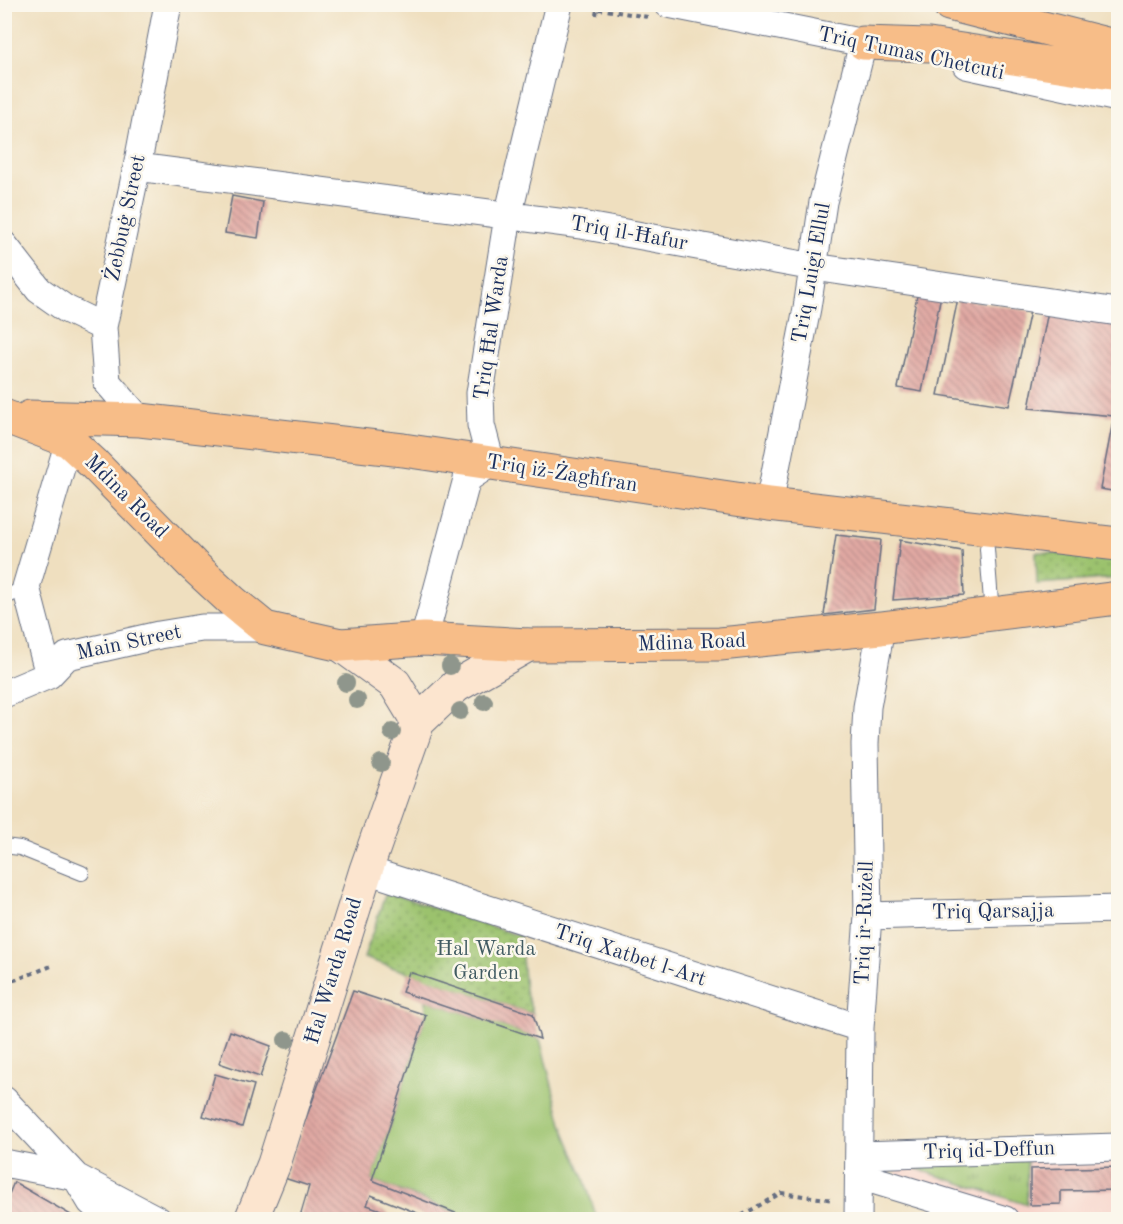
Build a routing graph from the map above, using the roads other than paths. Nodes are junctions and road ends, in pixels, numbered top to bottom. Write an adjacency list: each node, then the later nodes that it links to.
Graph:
1 (168, 4): 9 (street, Żebbuġ Street)
2 (559, 4): 10 (street, Triq Ħal Warda)
3 (668, 4): 5 (street, Triq Tumas Chetcuti)
4 (949, 4): 6 (highway)
5 (862, 43): 7 (highway); 8 (street, Triq Tumas Chetcuti); 12 (street, Triq Luigi Ellul)
6 (1119, 47)
7 (1119, 74)
8 (1119, 98)
9 (137, 167): 10 (street, Triq il-Ħafur); 14 (street, Żebbuġ Street)
10 (508, 216): 12 (street, Triq il-Ħafur); 18 (street, Triq Ħal Warda)
11 (4, 246): 14 (street)
12 (814, 267): 13 (street, Triq il-Ħafur); 19 (street, Triq Luigi Ellul)
13 (1119, 312)
14 (103, 327): 16 (street, Żebbuġ Street)
15 (4, 416): 16 (highway, Triq iż-Żagħfran); 17 (highway, Mdina Road)
16 (140, 420): 18 (highway, Triq iż-Żagħfran)
17 (69, 441): 22 (street); 25 (highway, Mdina Road)
18 (491, 463): 19 (highway, Triq iż-Żagħfran); 27 (street)
19 (770, 504): 20 (highway, Triq iż-Żagħfran)
20 (1119, 544)
21 (987, 549): 24 (lane)
22 (15, 592): 30 (street)
23 (1119, 598): 24 (highway, Mdina Road)
24 (992, 615): 26 (highway, Mdina Road)
25 (265, 628): 28 (highway, Mdina Road); 30 (street, Main Street)
26 (881, 628): 29 (highway, Mdina Road); 37 (street, Triq ir-Rużell)
27 (424, 639): 28 (highway, Mdina Road); 29 (highway, Mdina Road)
28 (341, 645): 32 (street)
29 (528, 645): 32 (street, Ħal Warda Road)
30 (49, 675): 31 (street, Main Street)
31 (4, 694)
32 (418, 722): 34 (street, Ħal Warda Road)
33 (4, 846): 35 (lane)
34 (366, 870): 38 (street, Triq Xatbet l-Art); 47 (street, Ħal Warda Road)
35 (82, 873)
36 (1119, 909): 37 (street, Triq Qarsajja)
37 (868, 916): 38 (street, Triq ir-Rużell)
38 (860, 1028): 42 (street, Triq ir-Rużell)
39 (4, 1100): 43 (street)
40 (1119, 1147): 42 (street, Triq id-Deffun)
41 (4, 1163): 43 (street)
42 (860, 1165): 44 (street, Triq ir-Rużell); 48 (street)
43 (75, 1178): 45 (street); 46 (street)
44 (859, 1212)
45 (112, 1220)
46 (158, 1220)
47 (251, 1220)
48 (1005, 1220)

